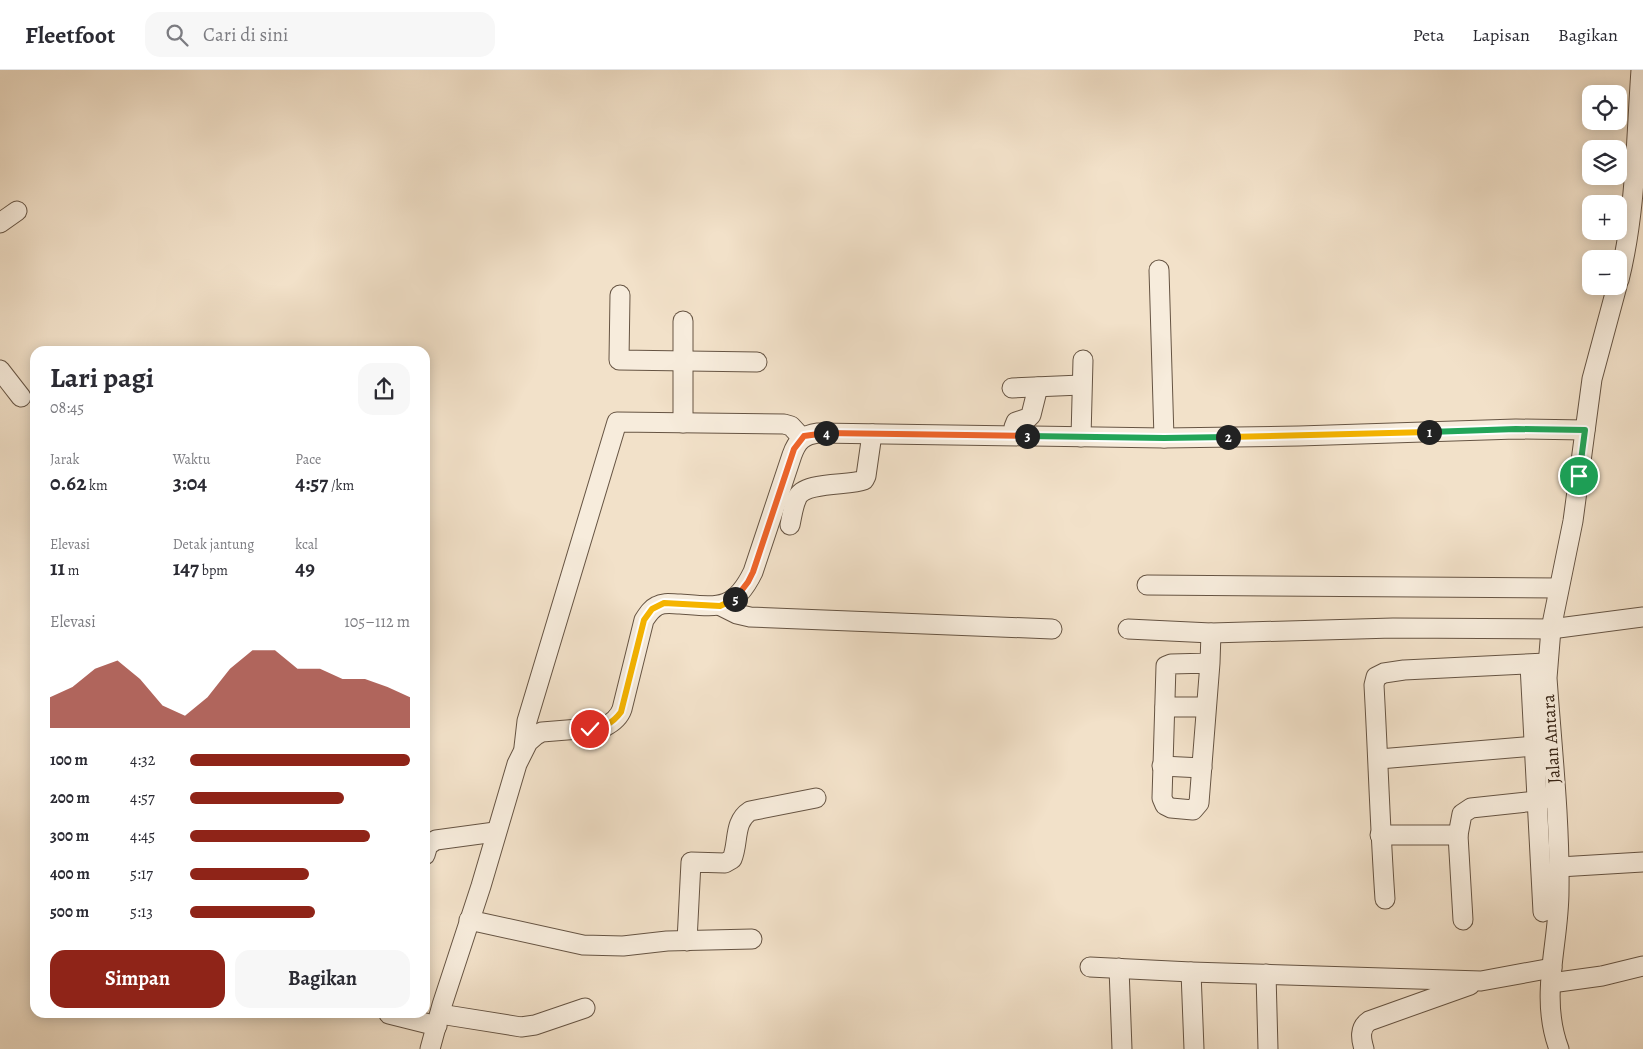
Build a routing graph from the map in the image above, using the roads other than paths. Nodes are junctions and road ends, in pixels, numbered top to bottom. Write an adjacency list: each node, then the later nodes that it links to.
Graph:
1 (1641, 70): 4 (street)
2 (17, 211): 3 (street)
3 (0, 223)
4 (1625, 250)
5 (1159, 270): 23 (street)
6 (620, 295): 10 (street)
7 (1615, 295): 18 (street, Jalan Antara)
8 (683, 321): 10 (street)
9 (1083, 360): 13 (street)
10 (683, 361): 11 (street); 17 (street)
11 (757, 362)
12 (0, 370): 16 (street)
13 (1082, 385): 14 (street); 21 (street)
14 (1038, 387): 15 (street); 20 (street)
15 (1012, 388)
16 (21, 397)
17 (683, 423): 22 (street); 38 (street)
18 (1585, 430): 23 (street); 26 (street, Jalan Antara)
19 (872, 434): 20 (street); 22 (street); 24 (street)
20 (1014, 435): 21 (street)
21 (1081, 437): 23 (street)
22 (802, 438): 27 (street)
23 (1164, 438)
24 (790, 525)
25 (1147, 585): 26 (street)
26 (1558, 588): 31 (street, Jalan Antara)
27 (720, 606): 29 (street); 38 (street)
28 (1643, 617): 31 (street)
29 (1052, 628)
30 (1128, 629): 32 (street)
31 (1551, 629): 32 (street); 34 (street, Jalan Antara)
32 (1211, 633): 33 (street)
33 (1210, 663): 35 (street); 36 (street)
34 (1538, 664): 37 (street); 39 (street); 42 (street, Jalan Antara)
35 (1206, 707): 36 (street); 41 (street)
36 (1165, 708): 40 (street)
37 (1534, 746): 39 (street); 44 (street)
38 (524, 747): 45 (street)
39 (1378, 759): 46 (street)
40 (1162, 766): 41 (street); 41 (street)
41 (1202, 768)
42 (1555, 796): 44 (street); 50 (street, Jalan Antara)
43 (816, 798): 56 (street)
44 (1536, 801): 47 (street); 52 (street)
45 (496, 832): 48 (street); 53 (street)
46 (1380, 835): 47 (street); 51 (street)
47 (1458, 835): 54 (street)
48 (430, 843)
49 (1643, 862): 50 (street)
50 (1559, 867): 62 (street, Jalan Antara)
51 (1385, 899)
52 (1542, 912)
53 (469, 920): 56 (street); 66 (street)
54 (1463, 920)
55 (752, 939): 56 (street)
56 (688, 941)
57 (1643, 966): 62 (street)
58 (1090, 967): 59 (street)
59 (1119, 968): 60 (street); 68 (street)
60 (1191, 972): 61 (street); 69 (street)
61 (1266, 974): 63 (street); 70 (street)
62 (1551, 976): 63 (street); 72 (street, Jalan Antara)
63 (1480, 981): 71 (street)
64 (585, 1008): 66 (street)
65 (422, 1018): 66 (street)
66 (438, 1020): 67 (street)
67 (430, 1049)
68 (1122, 1049)
69 (1194, 1049)
70 (1268, 1049)
71 (1364, 1049)
72 (1559, 1049)

